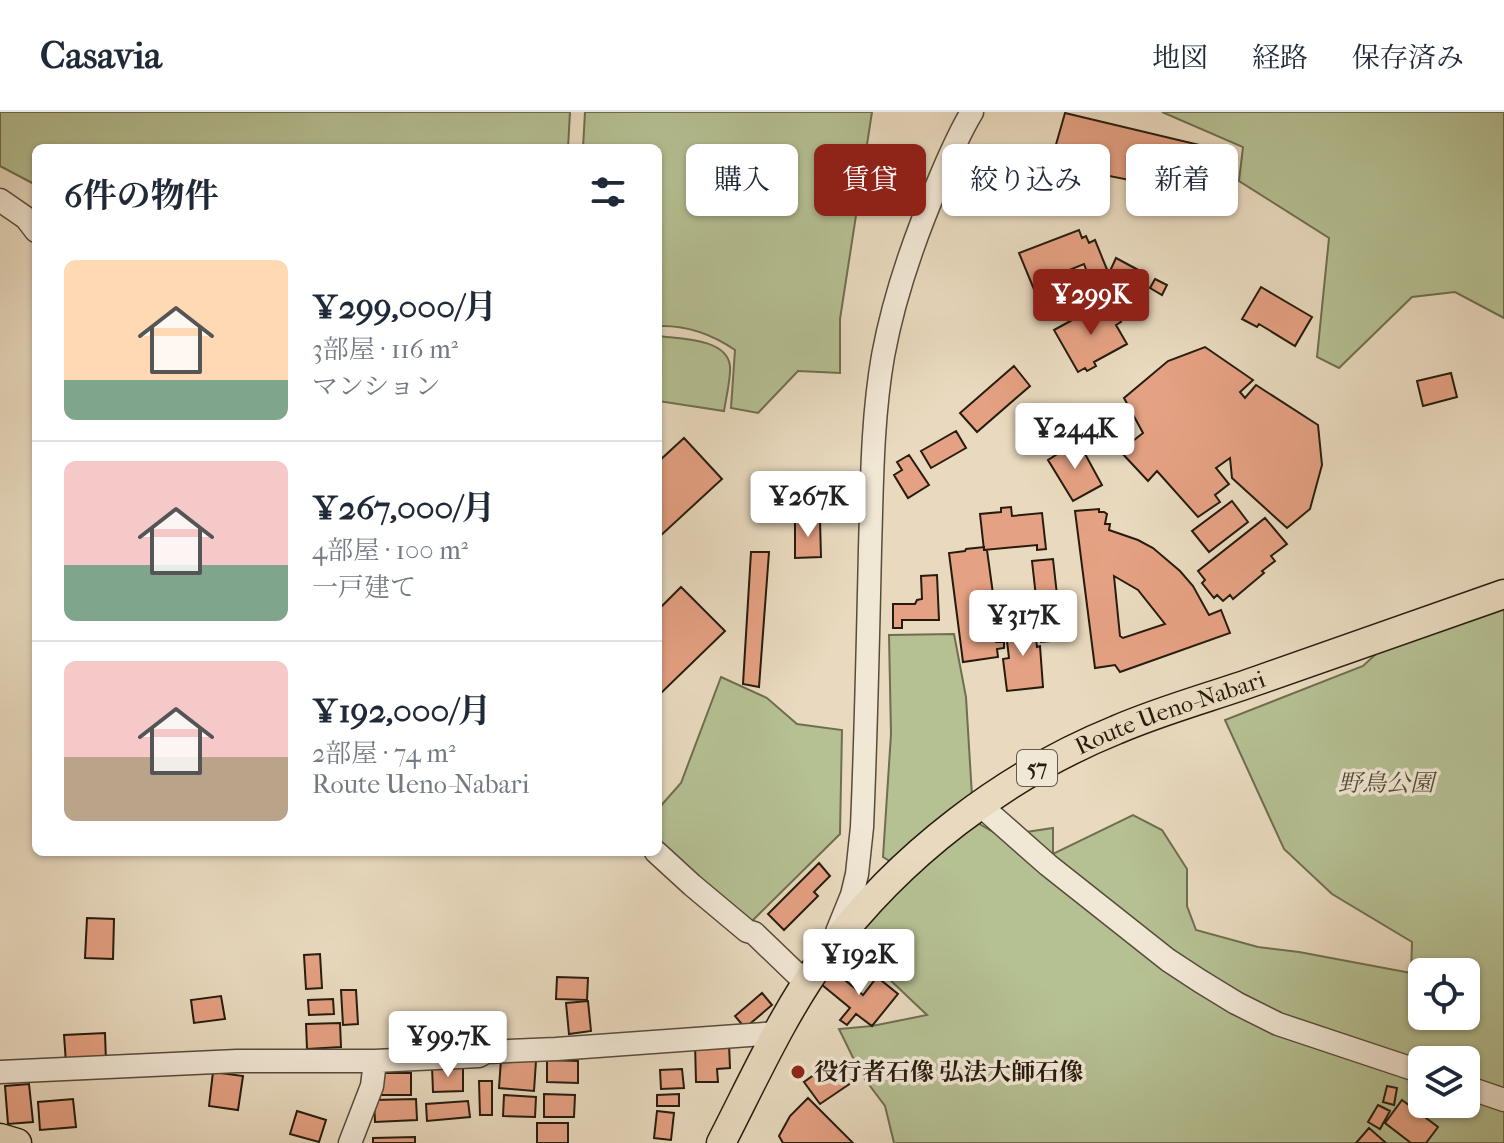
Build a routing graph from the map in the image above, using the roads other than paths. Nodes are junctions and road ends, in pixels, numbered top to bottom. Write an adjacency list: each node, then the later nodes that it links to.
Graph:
1 (972, 112): 7 (street)
2 (0, 200): 3 (street)
3 (32, 226)
4 (1504, 594): 5 (main road, Route Ueno-Nabari / 57)
5 (980, 805): 7 (main road, Route Ueno-Nabari / 57); 11 (street)
6 (660, 856): 8 (street)
7 (828, 951): 8 (main road, Route Ueno-Nabari / 57)
8 (806, 983): 9 (main road, Route Ueno-Nabari / 57)
9 (778, 1033): 10 (street); 18 (main road, Route Ueno-Nabari / 57)
10 (375, 1061): 12 (street); 17 (street)
11 (1408, 1067)
12 (0, 1072)
13 (1480, 1092): 14 (street)
14 (1504, 1100)
15 (0, 1138): 16 (main road)
16 (17, 1143)
17 (350, 1143)
18 (721, 1143)

